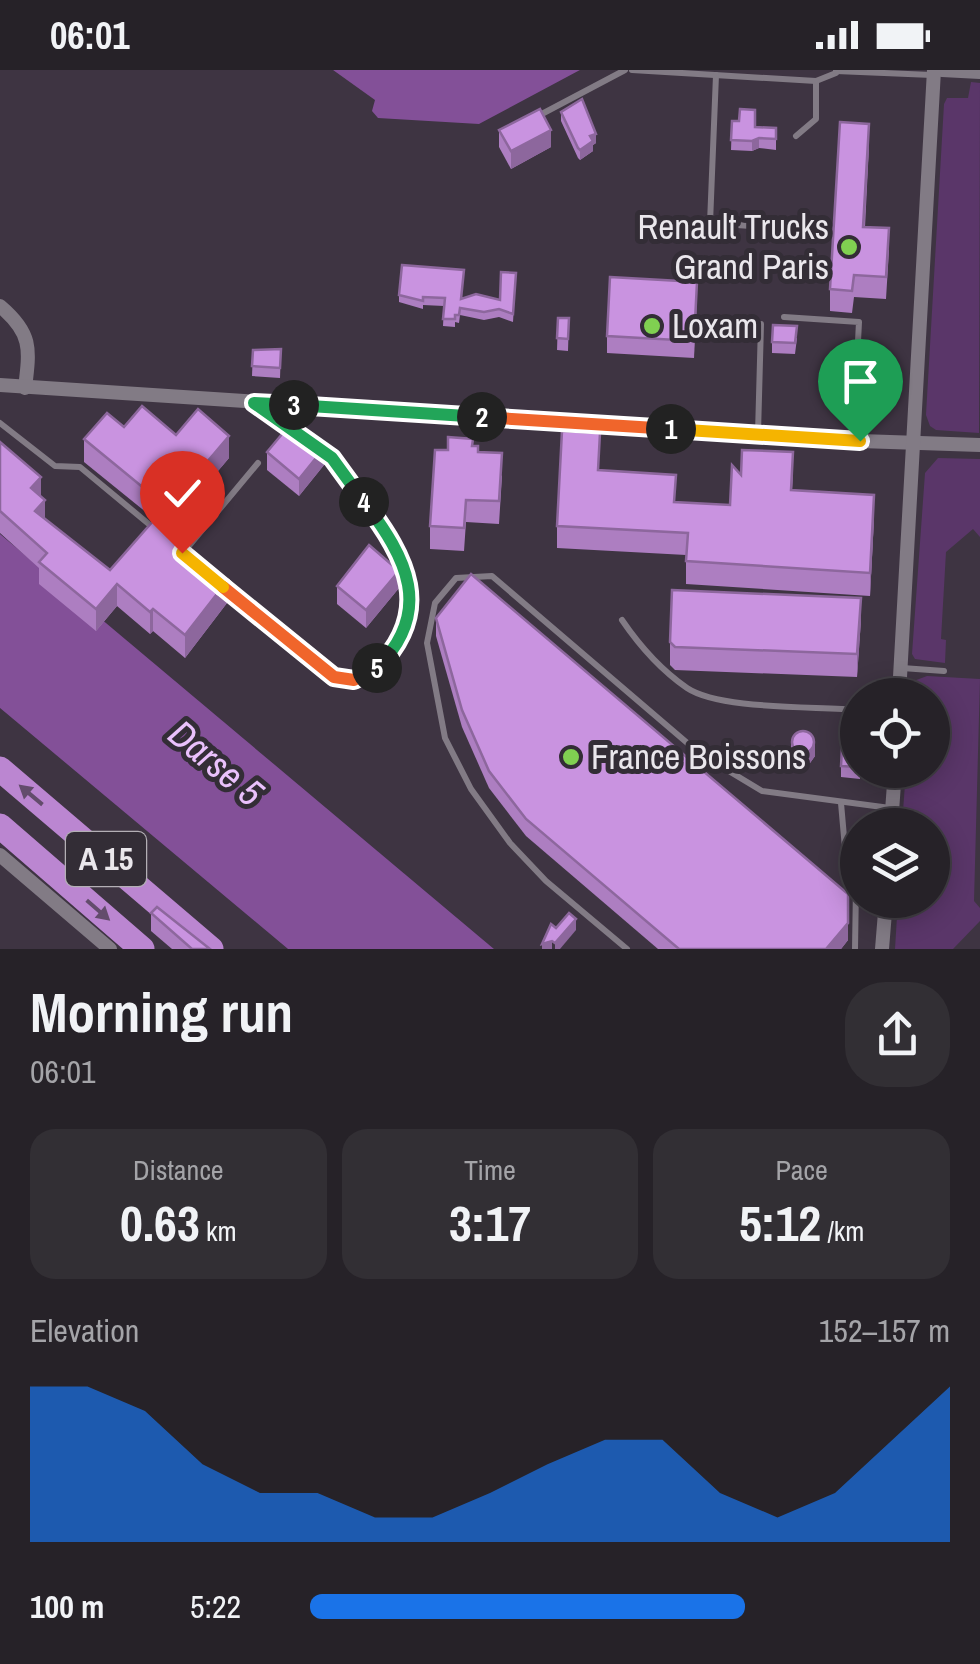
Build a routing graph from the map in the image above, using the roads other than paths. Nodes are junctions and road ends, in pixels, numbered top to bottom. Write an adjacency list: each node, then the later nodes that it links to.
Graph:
1 (628, 70): 5 (lane); 7 (lane)
2 (836, 71): 3 (lane); 6 (lane)
3 (936, 72): 4 (street); 20 (street)
4 (980, 72)
5 (716, 75): 6 (lane); 9 (lane)
6 (816, 81): 8 (lane)
7 (526, 122)
8 (796, 136)
9 (776, 228)
10 (0, 306): 14 (street)
11 (784, 316): 19 (lane)
12 (760, 324): 17 (lane)
13 (0, 384): 14 (street)
14 (26, 388): 15 (street)
15 (254, 403): 17 (street); 18 (lane)
16 (0, 423): 24 (lane)
17 (758, 435): 19 (street)
18 (301, 436)
19 (860, 441): 20 (street)
20 (914, 442): 21 (street); 28 (street)
21 (980, 444)
22 (317, 448): 26 (lane)
23 (258, 463): 25 (lane)
24 (168, 540)
25 (198, 566)
26 (212, 578)
27 (622, 620): 31 (lane)
28 (900, 668): 29 (lane); 30 (street)
29 (944, 671)
30 (900, 678)
31 (840, 709)
32 (0, 768): 41 (highway, A 15, one-way to 32)
33 (893, 788): 35 (street)
34 (841, 802): 35 (lane); 42 (lane); 43 (lane)
35 (892, 808)
36 (0, 826): 40 (highway, A 15, one-way to 40)
37 (0, 855): 39 (street)
38 (885, 918): 44 (street)
39 (110, 949)
40 (142, 949)
41 (211, 949)
42 (628, 949)
43 (855, 949)
44 (882, 949)

